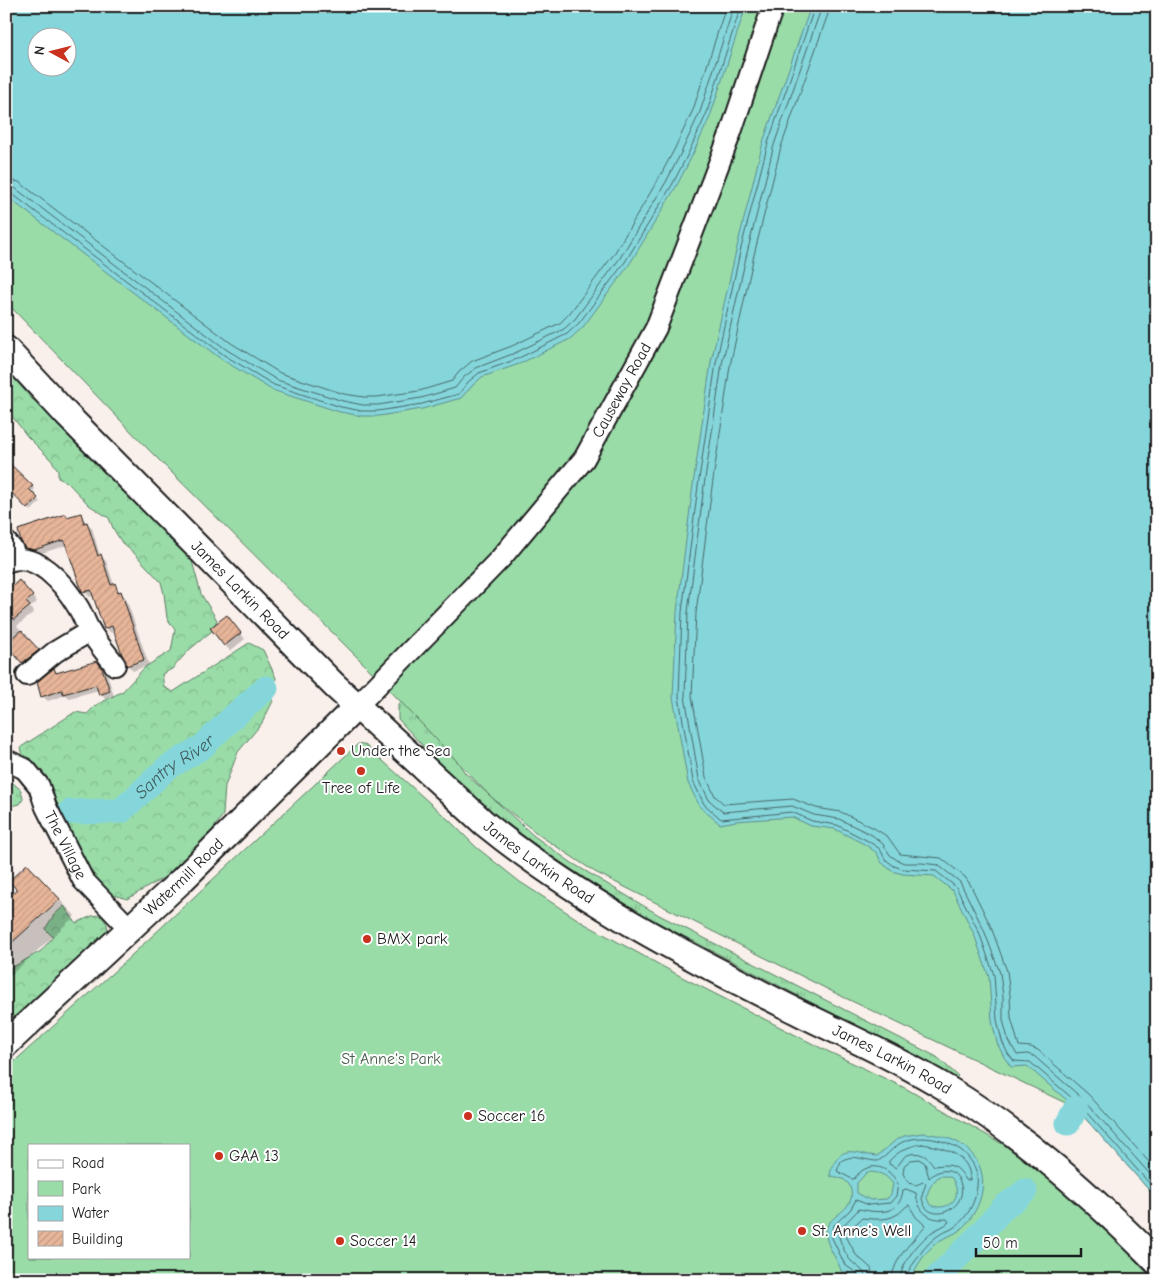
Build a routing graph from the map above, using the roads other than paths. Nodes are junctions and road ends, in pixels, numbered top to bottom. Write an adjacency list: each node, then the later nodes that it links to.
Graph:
1 (773, 6): 7 (street, Causeway Road)
2 (6, 349): 7 (main road, James Larkin Road)
3 (9, 554): 4 (street)
4 (90, 631): 5 (street); 6 (street)
5 (115, 665)
6 (27, 675)
7 (357, 706): 9 (main road, Watermill Road); 11 (main road, James Larkin Road)
8 (6, 760): 9 (street, The Village)
9 (130, 929): 10 (main road, Watermill Road)
10 (6, 1044)
11 (1157, 1262)

